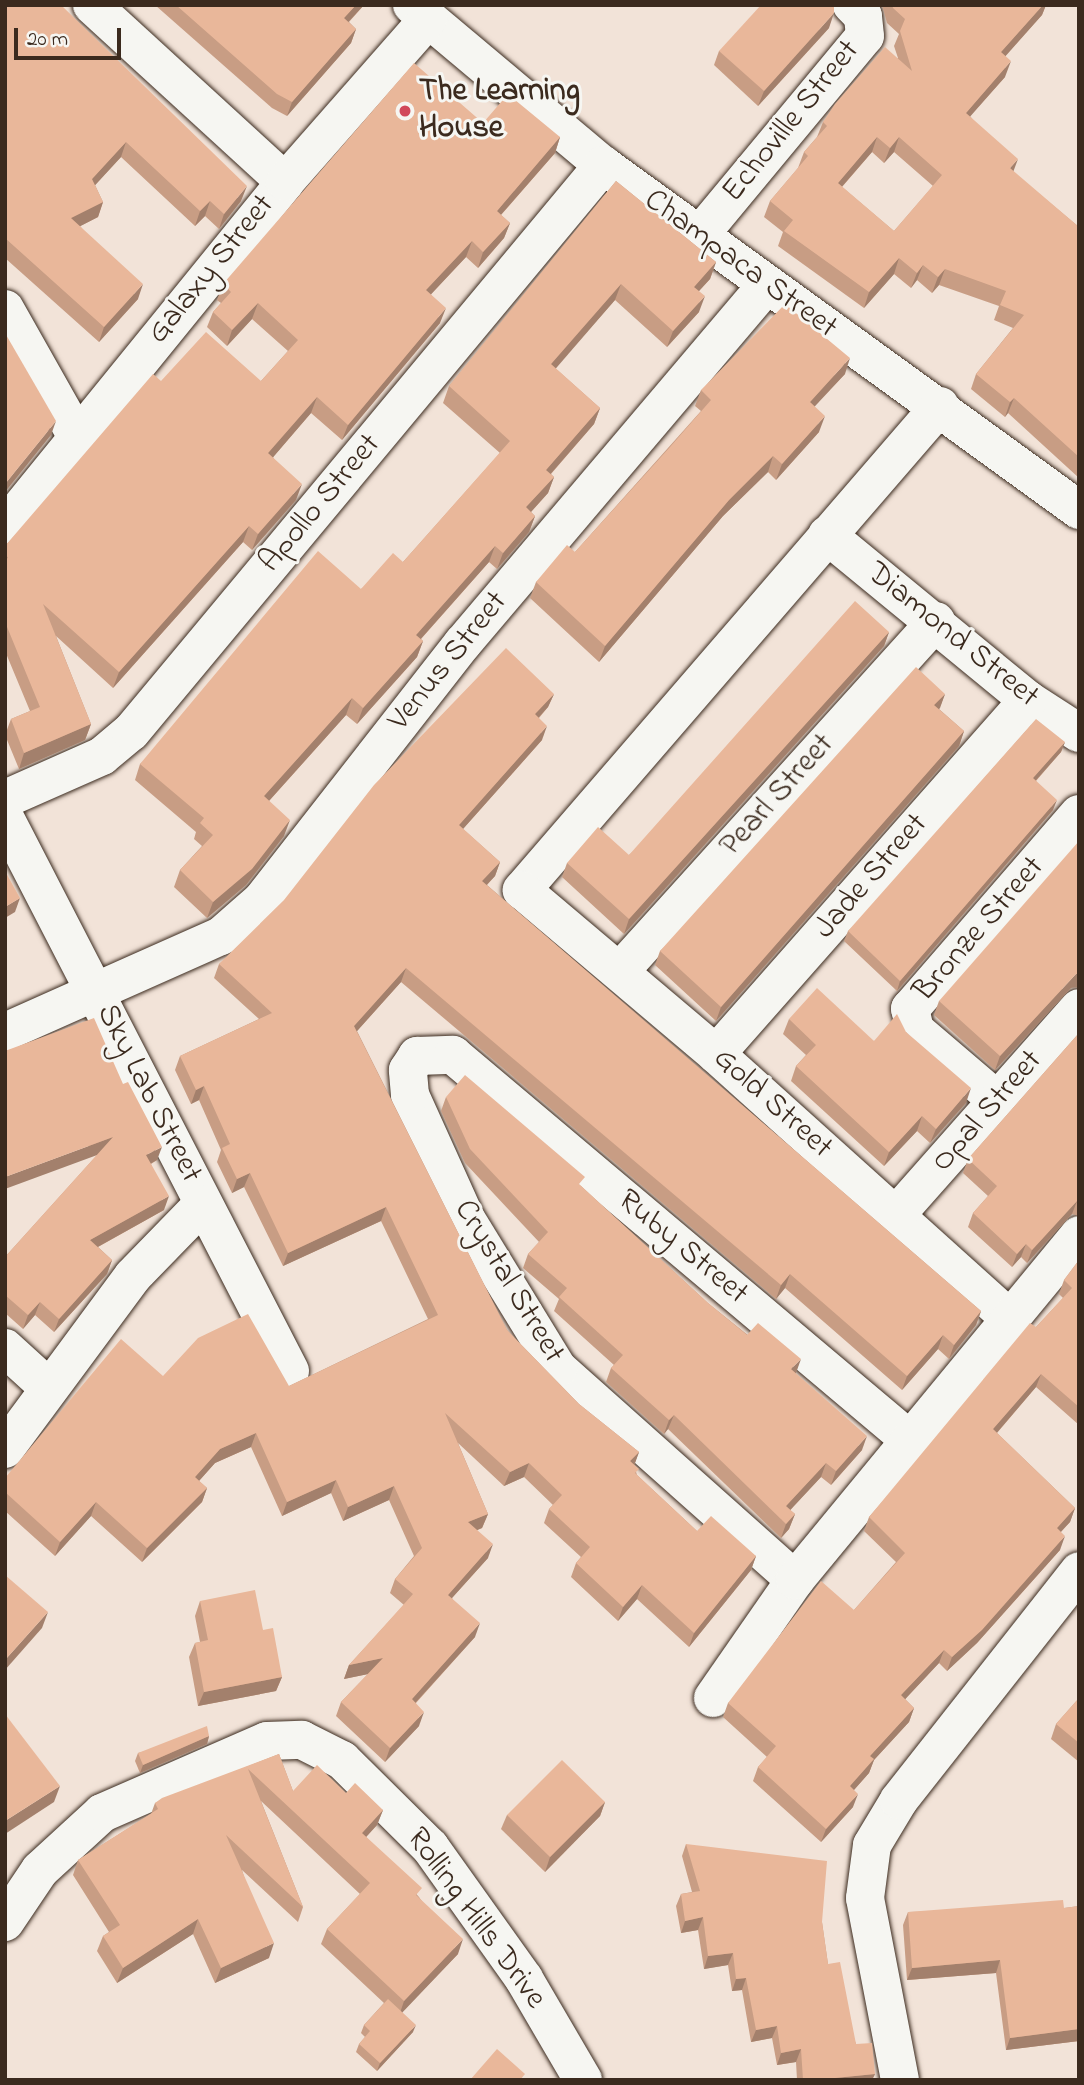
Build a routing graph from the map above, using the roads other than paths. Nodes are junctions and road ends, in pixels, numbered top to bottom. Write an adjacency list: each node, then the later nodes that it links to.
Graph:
1 (92, 5): 5 (street)
2 (852, 5): 6 (street, Echoville Street)
3 (420, 12): 4 (street, Champaca Street); 5 (street, Galaxy Street)
4 (603, 165): 6 (street, Champaca Street); 17 (street, Apollo Street)
5 (285, 181): 10 (street, Galaxy Street)
6 (698, 237): 7 (street, Champaca Street)
7 (767, 285): 9 (street, Champaca Street); 21 (street, Venus Street)
8 (5, 309): 10 (street)
9 (940, 406): 11 (street, Champaca Street); 13 (street)
10 (76, 435): 12 (street, Galaxy Street)
11 (1079, 510)
12 (5, 527)
13 (827, 535): 14 (street, Diamond Street); 20 (street, Gold Street)
14 (936, 621): 15 (street, Diamond Street); 20 (street, Pearl Street)
15 (1028, 700): 16 (street, Diamond Street); 24 (street, Jade Street)
16 (1079, 733)
17 (5, 799)
18 (1079, 814): 26 (street, Bronze Street)
19 (5, 818): 21 (street, Sky Lab Street)
20 (621, 970): 24 (street, Gold Street)
21 (96, 989): 23 (street, Venus Street); 27 (street, Sky Lab Street)
22 (1079, 1008): 26 (street, Opal Street)
23 (5, 1032)
24 (716, 1054): 28 (street, Gold Street)
25 (453, 1055): 34 (street, Ruby Street); 37 (street, Crystal Street)
26 (998, 1101): 28 (street, Opal Street)
27 (203, 1203): 32 (street, Sky Lab Street); 33 (street)
28 (896, 1215): 30 (street, Gold Street)
29 (1079, 1236): 30 (street)
30 (1009, 1318): 34 (street)
31 (5, 1349): 33 (street)
32 (290, 1371)
33 (49, 1388): 35 (street)
34 (911, 1441): 37 (street)
35 (5, 1449)
36 (1079, 1572): 41 (street)
37 (795, 1580): 38 (street)
38 (713, 1698)
39 (5, 1922): 40 (street, Rolling Hills Drive)
40 (583, 2080)
41 (900, 2080)

